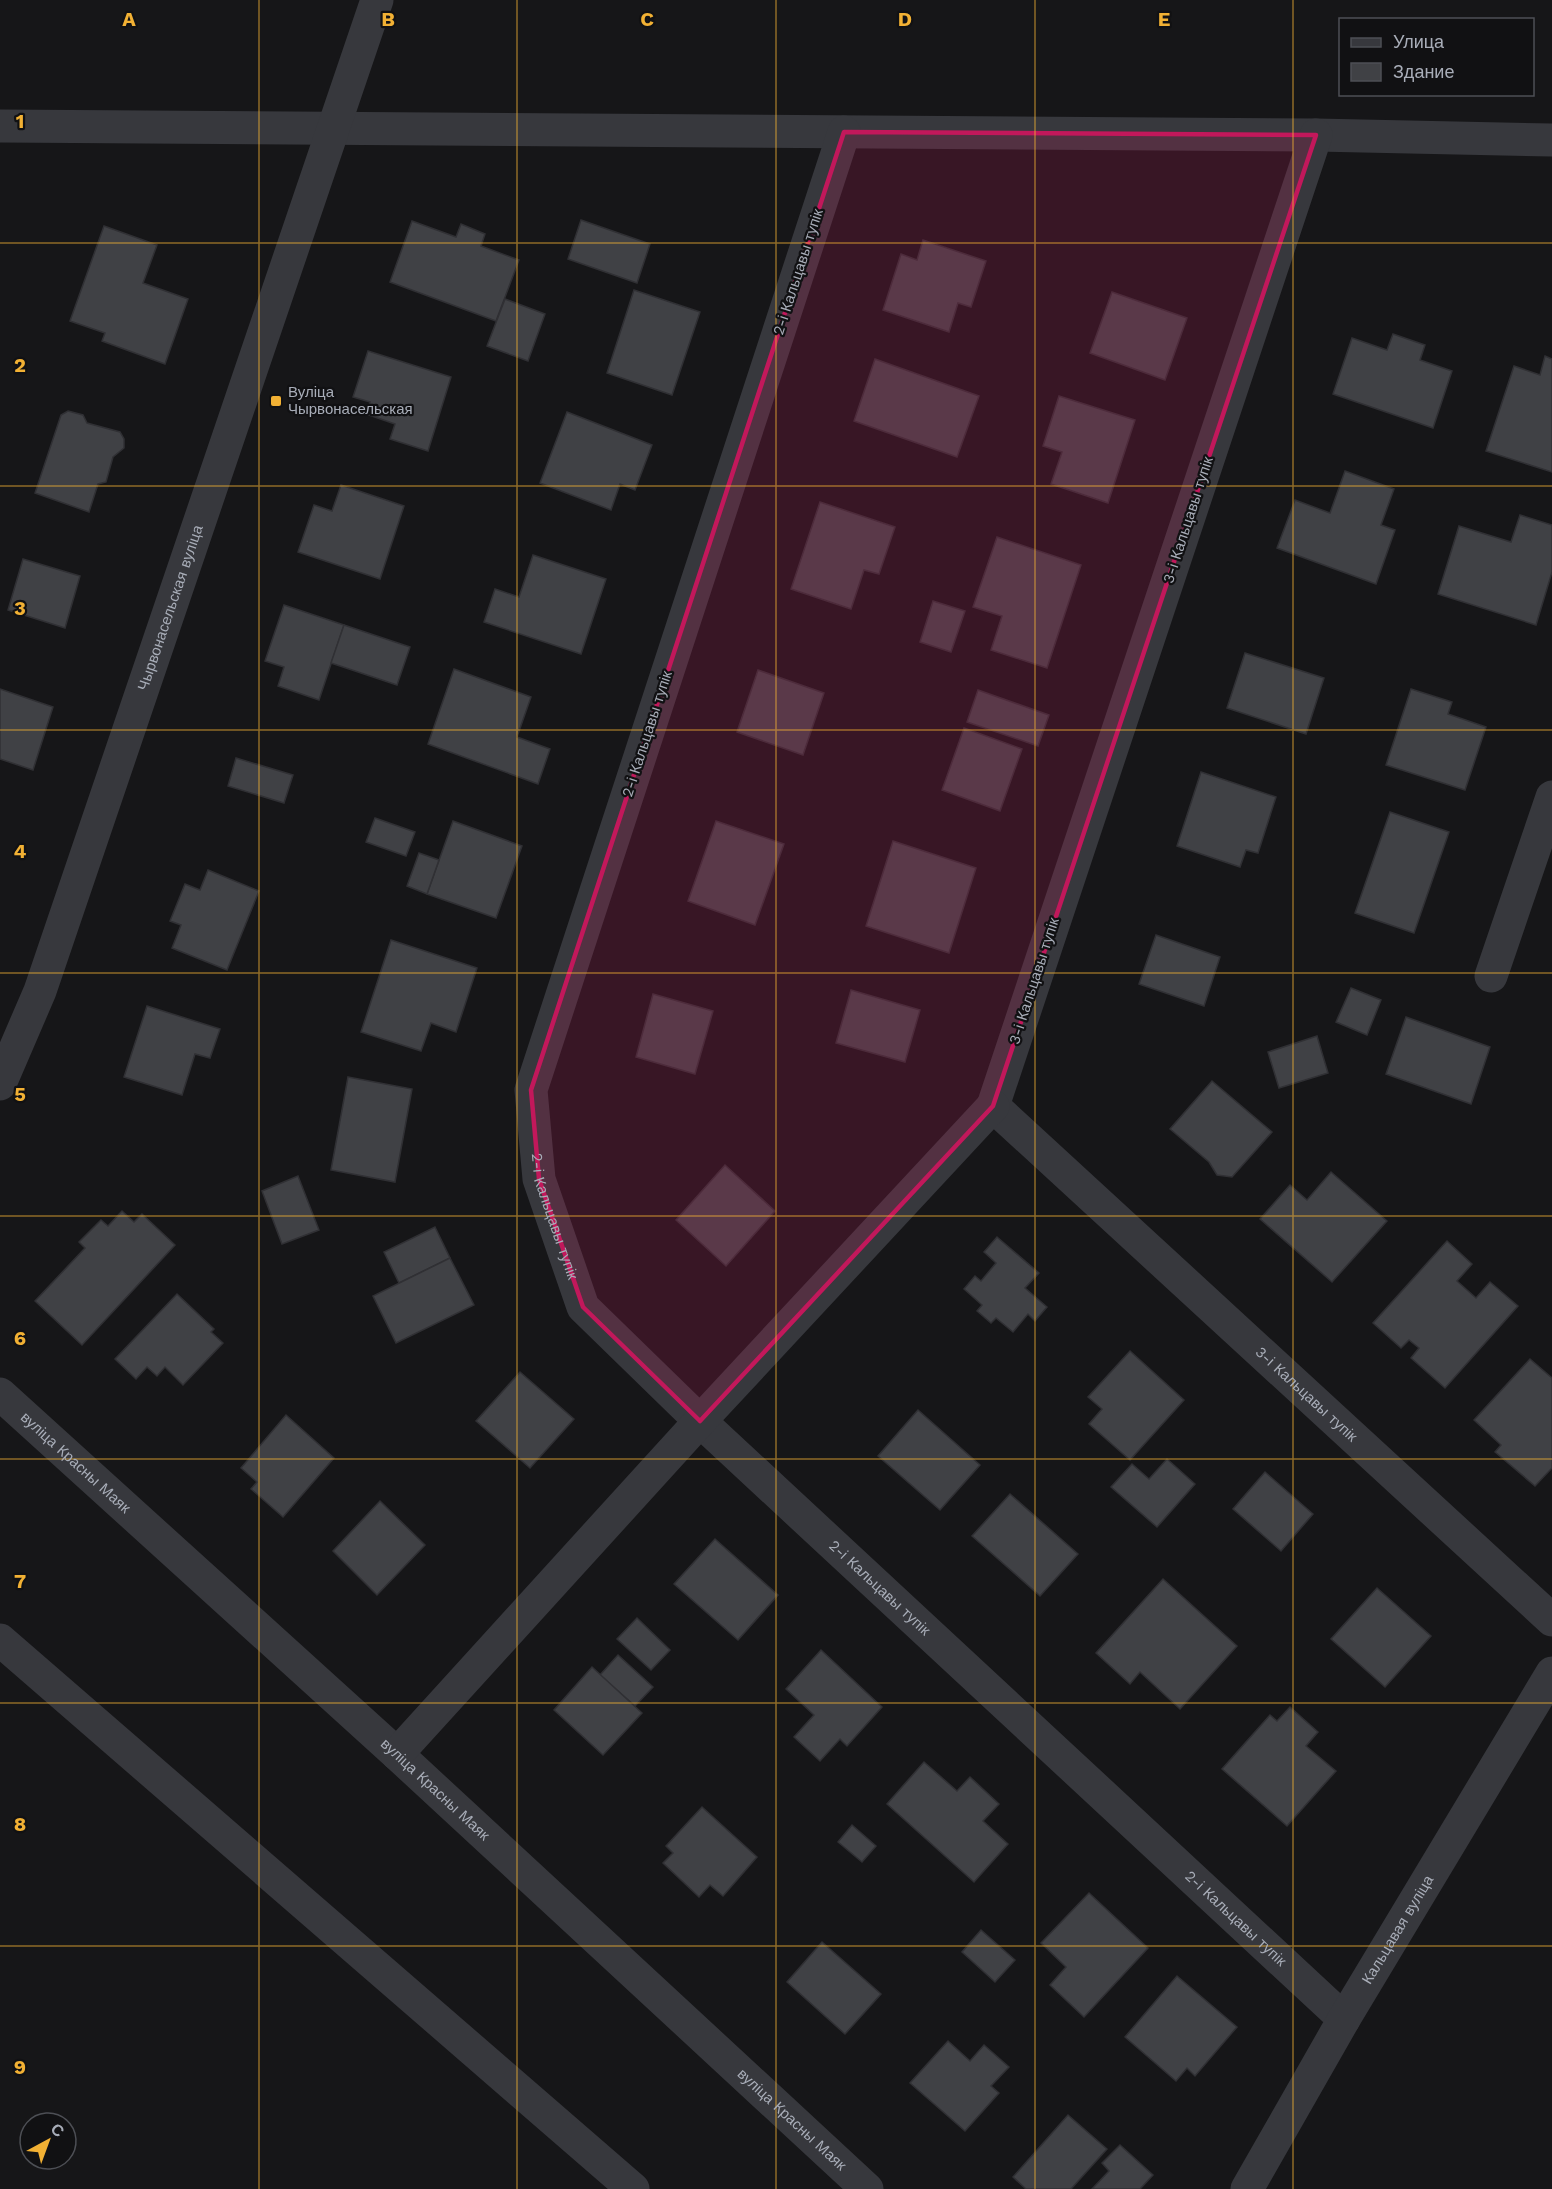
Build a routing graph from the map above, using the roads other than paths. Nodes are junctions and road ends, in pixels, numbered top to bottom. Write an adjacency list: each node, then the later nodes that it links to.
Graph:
1 (377, 0): 3 (street, Чырвонасельская вуліца)
2 (0, 126): 3 (street)
3 (332, 130): 4 (street); 9 (street, Чырвонасельская вуліца)
4 (844, 132): 5 (street); 12 (street, 2-і Кальцавы тупік)
5 (1316, 135): 6 (street); 10 (street, 3-і Кальцавы тупік)
6 (1552, 140)
7 (1552, 797): 8 (street)
8 (1491, 976)
9 (0, 1084)
10 (993, 1106): 12 (street); 13 (street, 3-і Кальцавы тупік)
11 (0, 1394): 16 (street, вуліца Красны Маяк)
12 (700, 1421): 16 (street); 17 (street, 2-і Кальцавы тупік)
13 (1552, 1620)
14 (0, 1640): 18 (street)
15 (1552, 1672): 17 (street, Кальцавая вуліца)
16 (397, 1754): 19 (street, вуліца Красны Маяк)
17 (1344, 2019): 20 (street, Кальцавая вуліца)
18 (633, 2189)
19 (867, 2189)
20 (1247, 2189)

